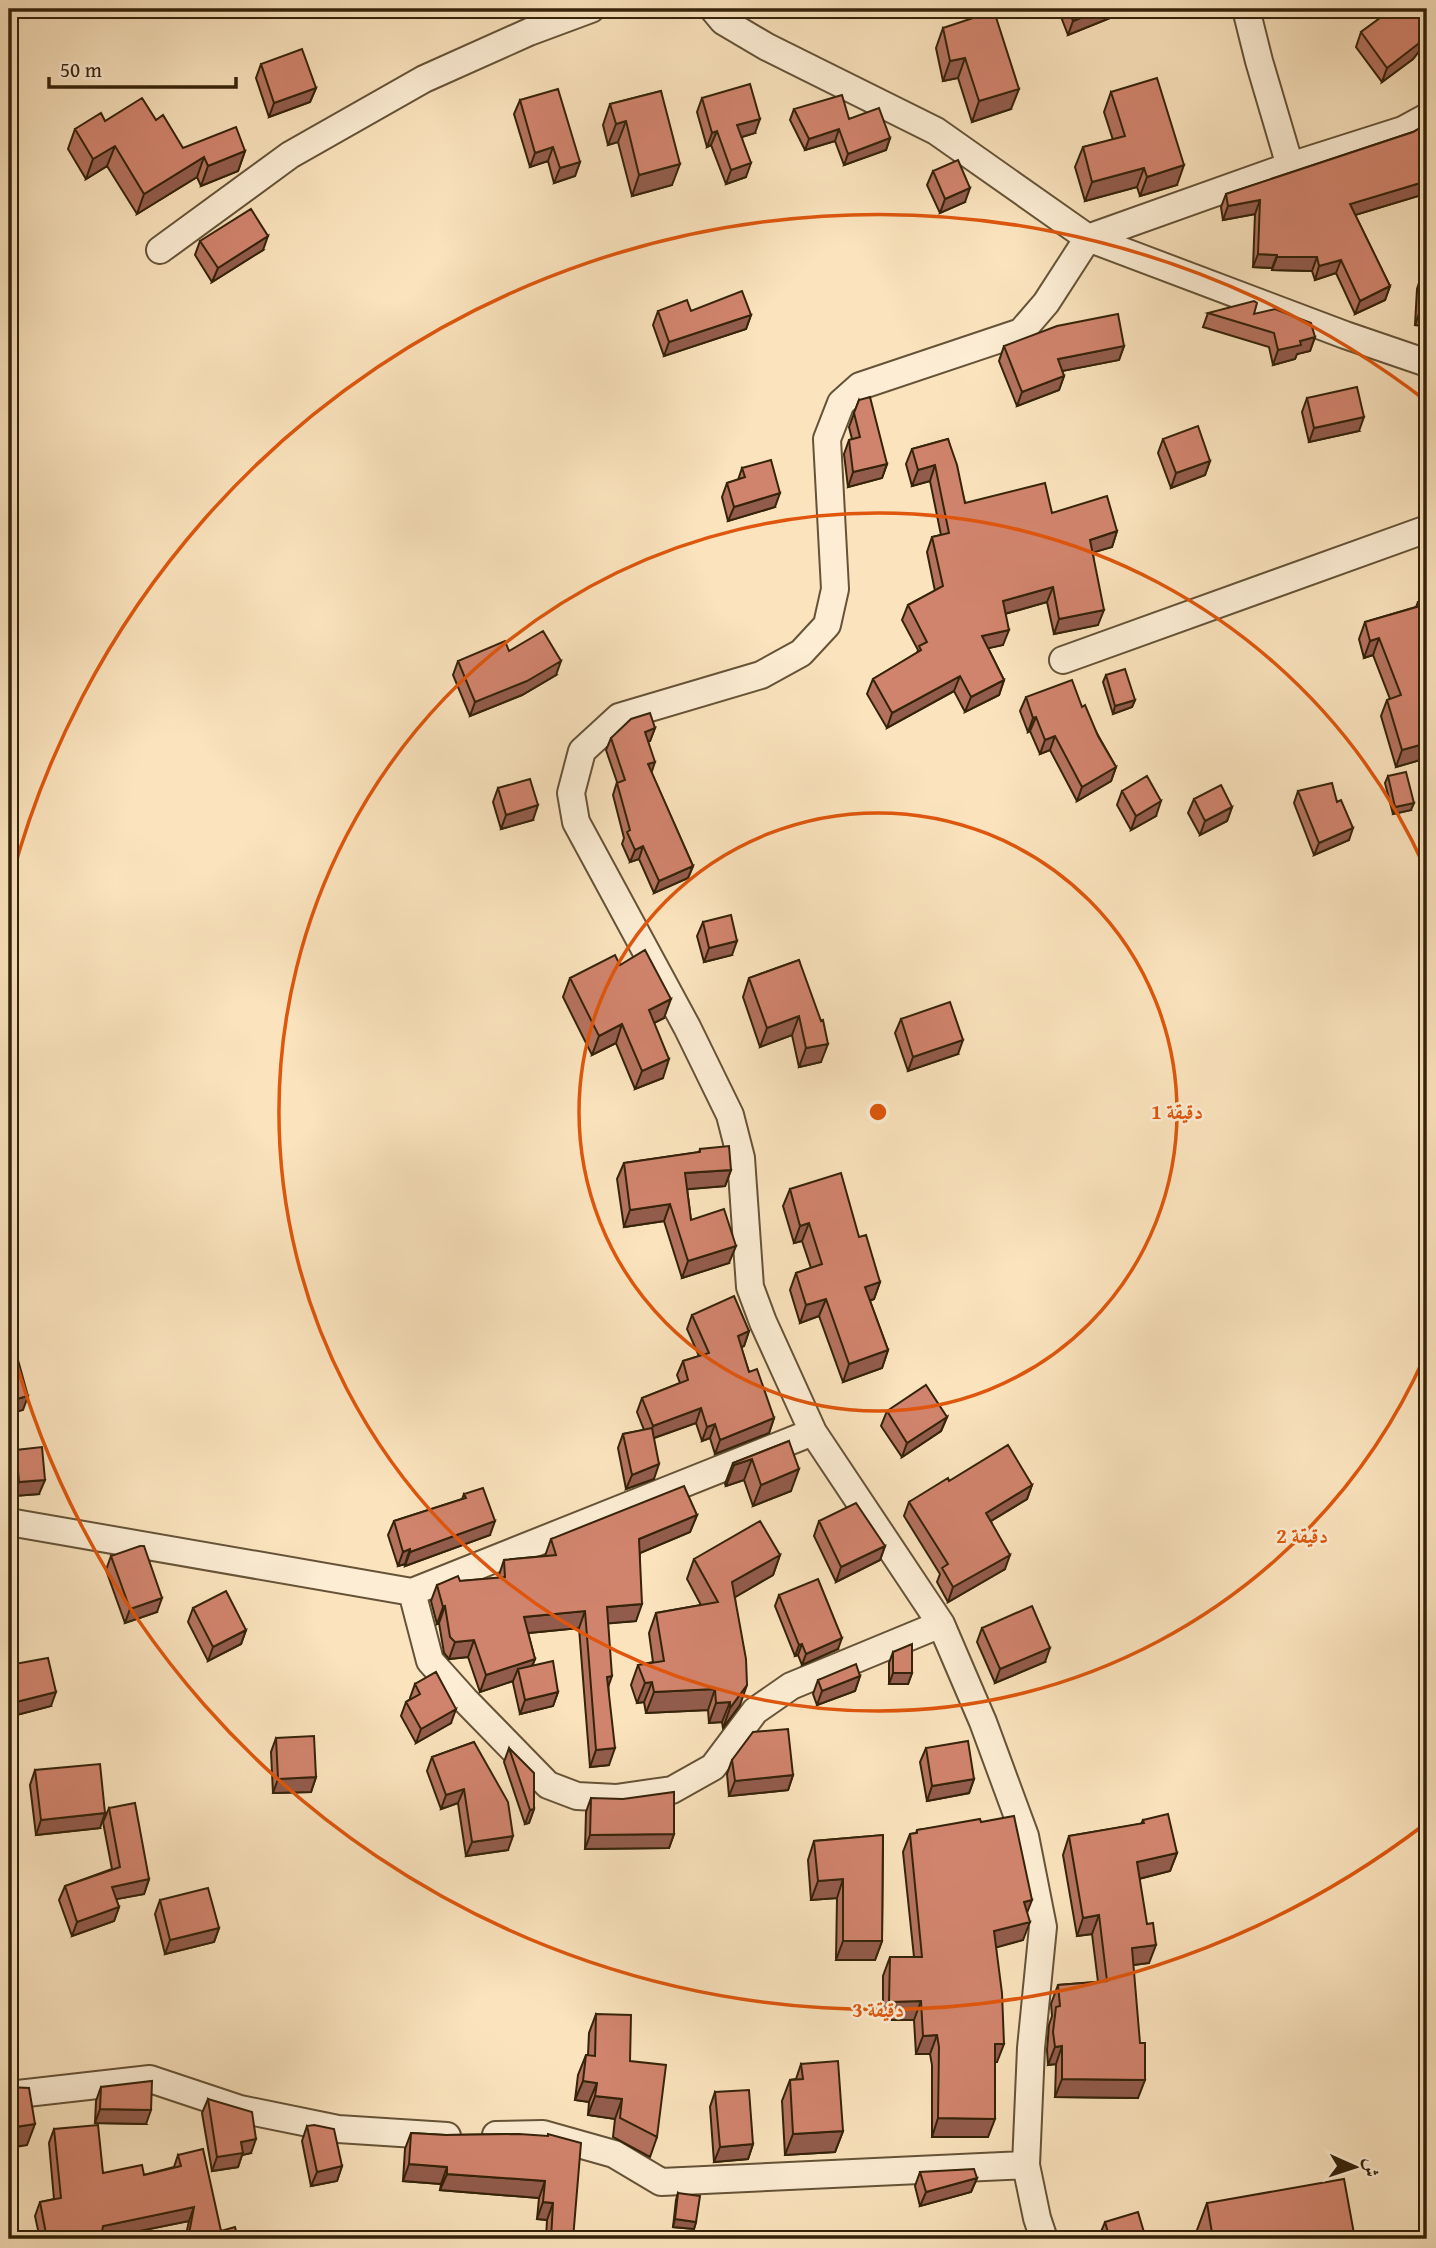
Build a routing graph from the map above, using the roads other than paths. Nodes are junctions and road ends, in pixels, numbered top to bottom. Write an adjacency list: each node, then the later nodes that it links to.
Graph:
1 (591, 9): 7 (street)
2 (713, 9): 6 (street)
3 (1246, 9): 5 (street)
4 (1427, 117): 5 (street)
5 (1290, 166): 6 (street)
6 (1088, 238): 8 (street); 11 (street)
7 (160, 250)
8 (1427, 363)
9 (1427, 529): 10 (street)
10 (1063, 660)
11 (813, 1432): 13 (street); 14 (street)
12 (9, 1522): 13 (street)
13 (412, 1592): 14 (street)
14 (941, 1624): 16 (street)
15 (9, 2095): 16 (street)
16 (1026, 2165): 17 (street)
17 (1044, 2239)

